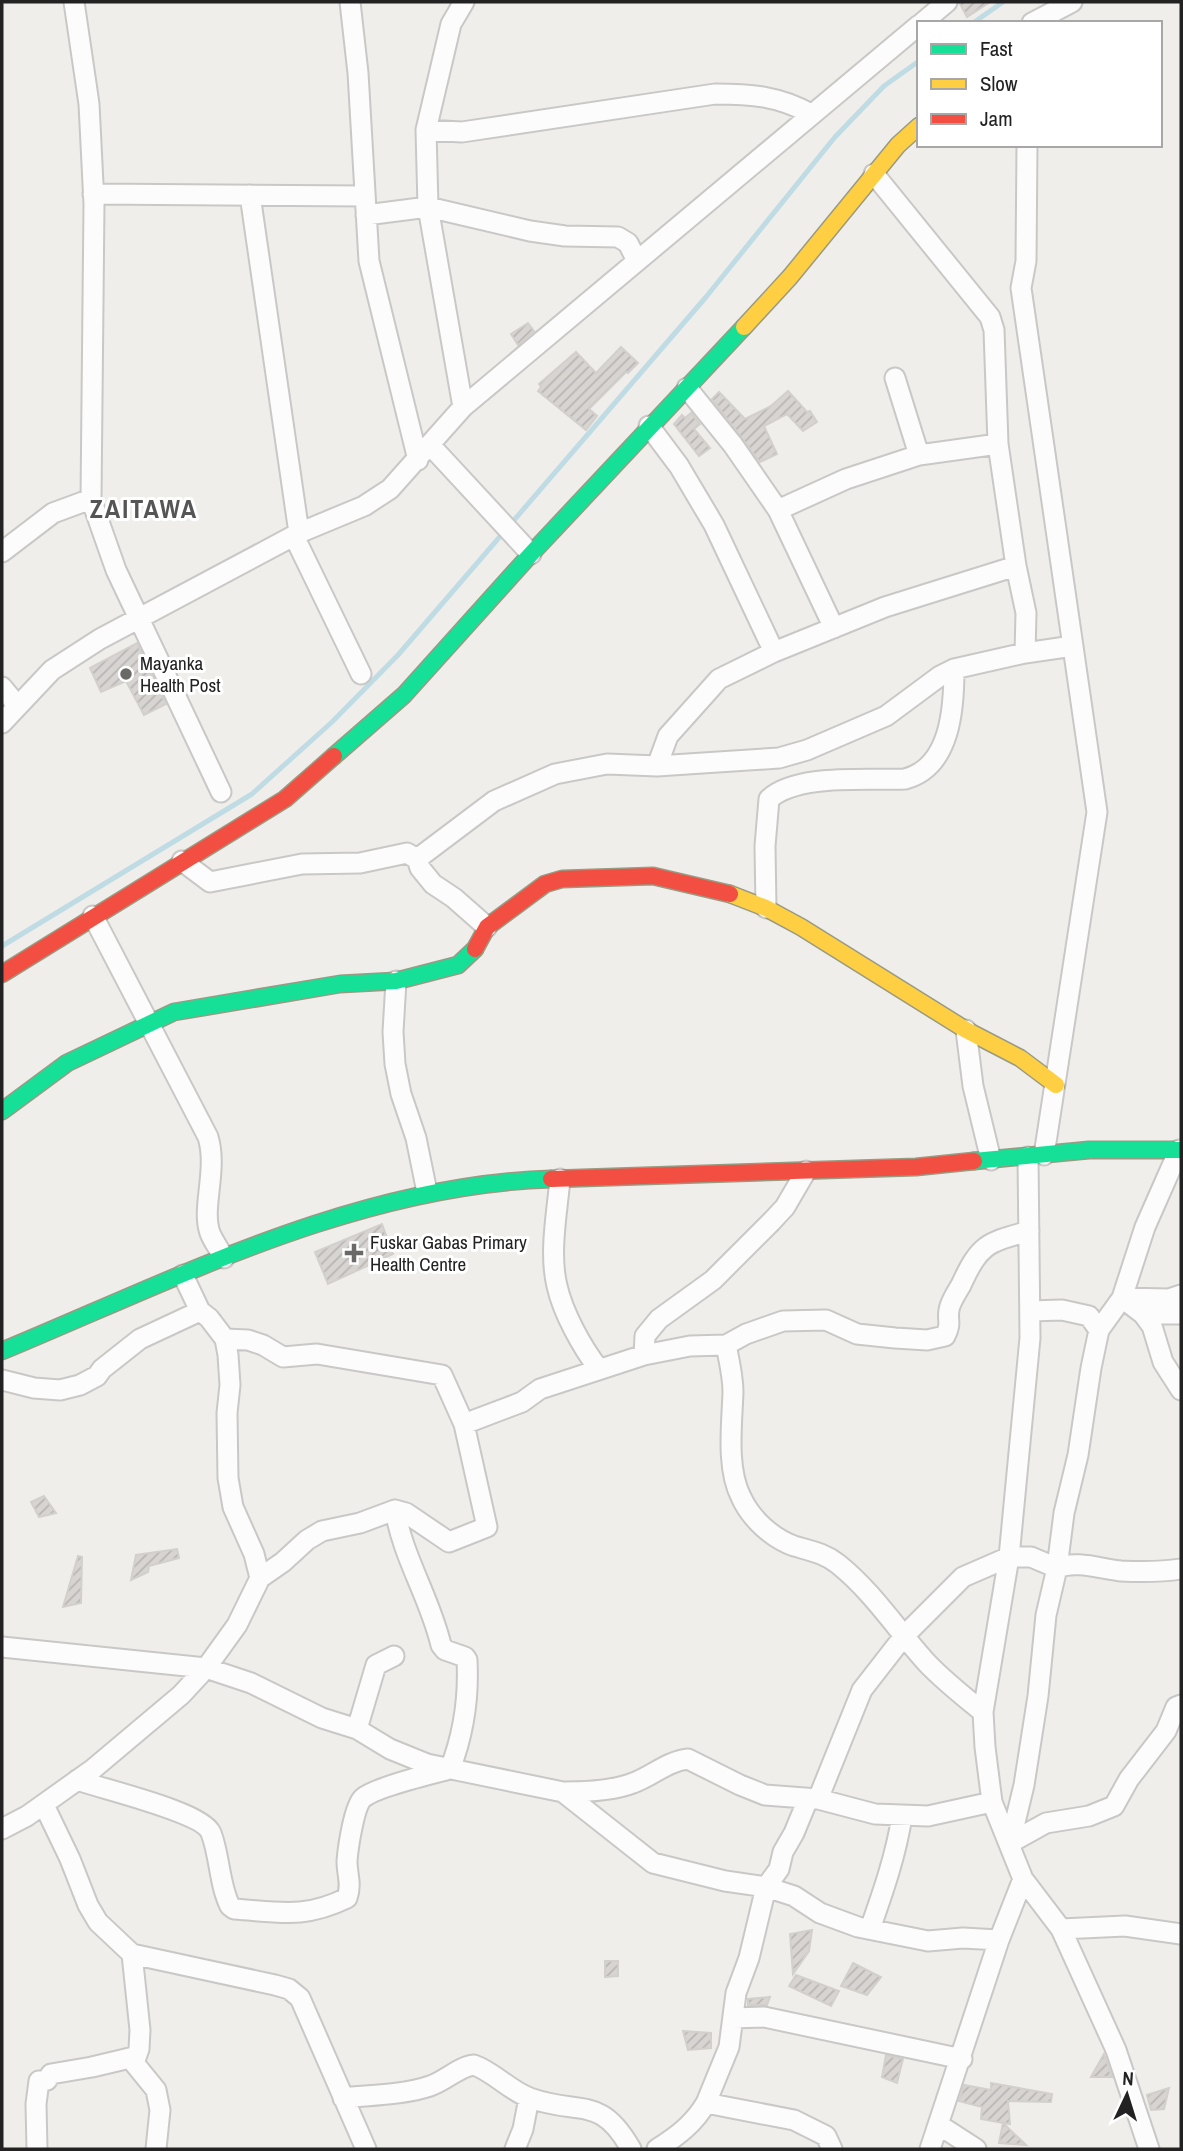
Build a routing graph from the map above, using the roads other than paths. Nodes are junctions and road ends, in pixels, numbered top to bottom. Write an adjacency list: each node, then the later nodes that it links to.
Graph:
1 (74, 2): 14 (street)
2 (350, 2): 16 (street)
3 (464, 2): 11 (street)
4 (1072, 2): 6 (street)
5 (942, 3): 7 (street)
6 (1045, 19)
7 (923, 21)
8 (917, 26): 9 (street)
9 (811, 114): 11 (street); 18 (street)
10 (917, 128): 13 (street)
11 (426, 130): 17 (street)
12 (1027, 147): 34 (street)
13 (874, 174): 20 (street); 23 (street)
14 (93, 194): 15 (street); 26 (street)
15 (250, 195): 16 (street); 28 (street)
16 (366, 205): 17 (street); 24 (street)
17 (428, 207): 18 (street); 21 (street)
18 (637, 261): 21 (street)
19 (895, 377): 25 (street)
20 (687, 388): 22 (street); 27 (street)
21 (463, 407): 24 (street)
22 (649, 426): 29 (street); 35 (street)
23 (998, 444): 25 (street); 31 (street)
24 (424, 453): 28 (street); 29 (street)
25 (919, 455): 27 (street)
26 (91, 499): 30 (street); 32 (street)
27 (778, 510): 33 (street)
28 (297, 535): 32 (street); 38 (street)
29 (526, 550): 45 (street)
30 (2, 552)
31 (1016, 566): 33 (street); 36 (street)
32 (139, 619): 40 (street); 43 (street)
33 (834, 628): 35 (street)
34 (1073, 646): 36 (street); 53 (street)
35 (774, 652): 42 (street)
36 (1024, 653): 37 (street)
37 (954, 669): 42 (street); 46 (street)
38 (361, 674)
39 (2, 687): 40 (street)
40 (17, 705): 41 (street)
41 (2, 723)
42 (657, 766): 44 (street)
43 (221, 792)
44 (417, 859): 45 (street); 48 (street)
45 (182, 861): 47 (street)
46 (765, 908): 48 (street); 52 (street)
47 (93, 916): 49 (street); 51 (street)
48 (487, 927): 50 (street)
49 (5, 963)
50 (396, 981): 51 (street); 60 (street)
51 (148, 1023): 54 (street); 62 (street)
52 (966, 1030): 53 (street); 57 (street)
53 (1056, 1085): 56 (street)
54 (2, 1111)
55 (1180, 1150): 56 (street); 65 (street)
56 (1036, 1156): 57 (street); 61 (street)
57 (991, 1160): 58 (street)
58 (806, 1171): 59 (street); 74 (street)
59 (560, 1179): 60 (street); 75 (street)
60 (427, 1192): 62 (street)
61 (1029, 1231): 67 (street); 72 (street)
62 (224, 1258): 63 (street)
63 (183, 1275): 66 (street); 73 (street)
64 (1181, 1295): 65 (street)
65 (1122, 1298): 68 (street); 70 (street)
66 (200, 1311): 71 (street); 76 (street)
67 (1030, 1311): 70 (street); 80 (street)
68 (1143, 1314): 69 (street); 77 (street)
69 (1181, 1314)
70 (1099, 1329): 81 (street)
71 (225, 1339): 78 (street); 83 (street)
72 (726, 1345): 74 (street); 84 (street)
73 (2, 1350)
74 (644, 1355): 75 (street)
75 (598, 1368): 78 (street)
76 (2, 1380)
77 (1181, 1390)
78 (464, 1424): 79 (street)
79 (395, 1510): 83 (street); 91 (street)
80 (1009, 1556): 81 (street); 84 (street); 89 (street)
81 (1057, 1567): 82 (street); 99 (street)
82 (1181, 1569)
83 (260, 1578): 87 (street)
84 (904, 1636): 89 (street); 94 (street)
85 (2, 1647): 87 (street)
86 (394, 1656): 90 (street)
87 (206, 1668): 90 (street); 92 (street)
88 (1181, 1705): 99 (street)
89 (983, 1712): 95 (street)
90 (357, 1729): 91 (street)
91 (450, 1769): 92 (street); 93 (street)
92 (77, 1780): 96 (street)
93 (563, 1793): 94 (street); 101 (street)
94 (813, 1799): 97 (street); 101 (street)
95 (992, 1802): 97 (street); 99 (street)
96 (44, 1805): 98 (street); 106 (street)
97 (902, 1816): 103 (street)
98 (2, 1829)
99 (1010, 1843): 100 (street)
100 (1023, 1878): 104 (street); 105 (street)
101 (766, 1887): 103 (street); 107 (street)
102 (1179, 1928): 104 (street)
103 (870, 1929): 105 (street)
104 (1061, 1929): 123 (street)
105 (999, 1940): 109 (street)
106 (132, 1954): 108 (street); 110 (street)
107 (733, 2018): 109 (street); 112 (street)
108 (134, 2057): 114 (street); 115 (street)
109 (962, 2059): 113 (street)
110 (343, 2098): 111 (street); 116 (street)
111 (529, 2098): 117 (street); 118 (street)
112 (706, 2103): 119 (street); 120 (street)
113 (939, 2125): 121 (street); 122 (street)
114 (37, 2149)
115 (156, 2149)
116 (366, 2149)
117 (515, 2149)
118 (631, 2149)
119 (657, 2149)
120 (832, 2149)
121 (930, 2149)
122 (976, 2149)
123 (1149, 2149)

